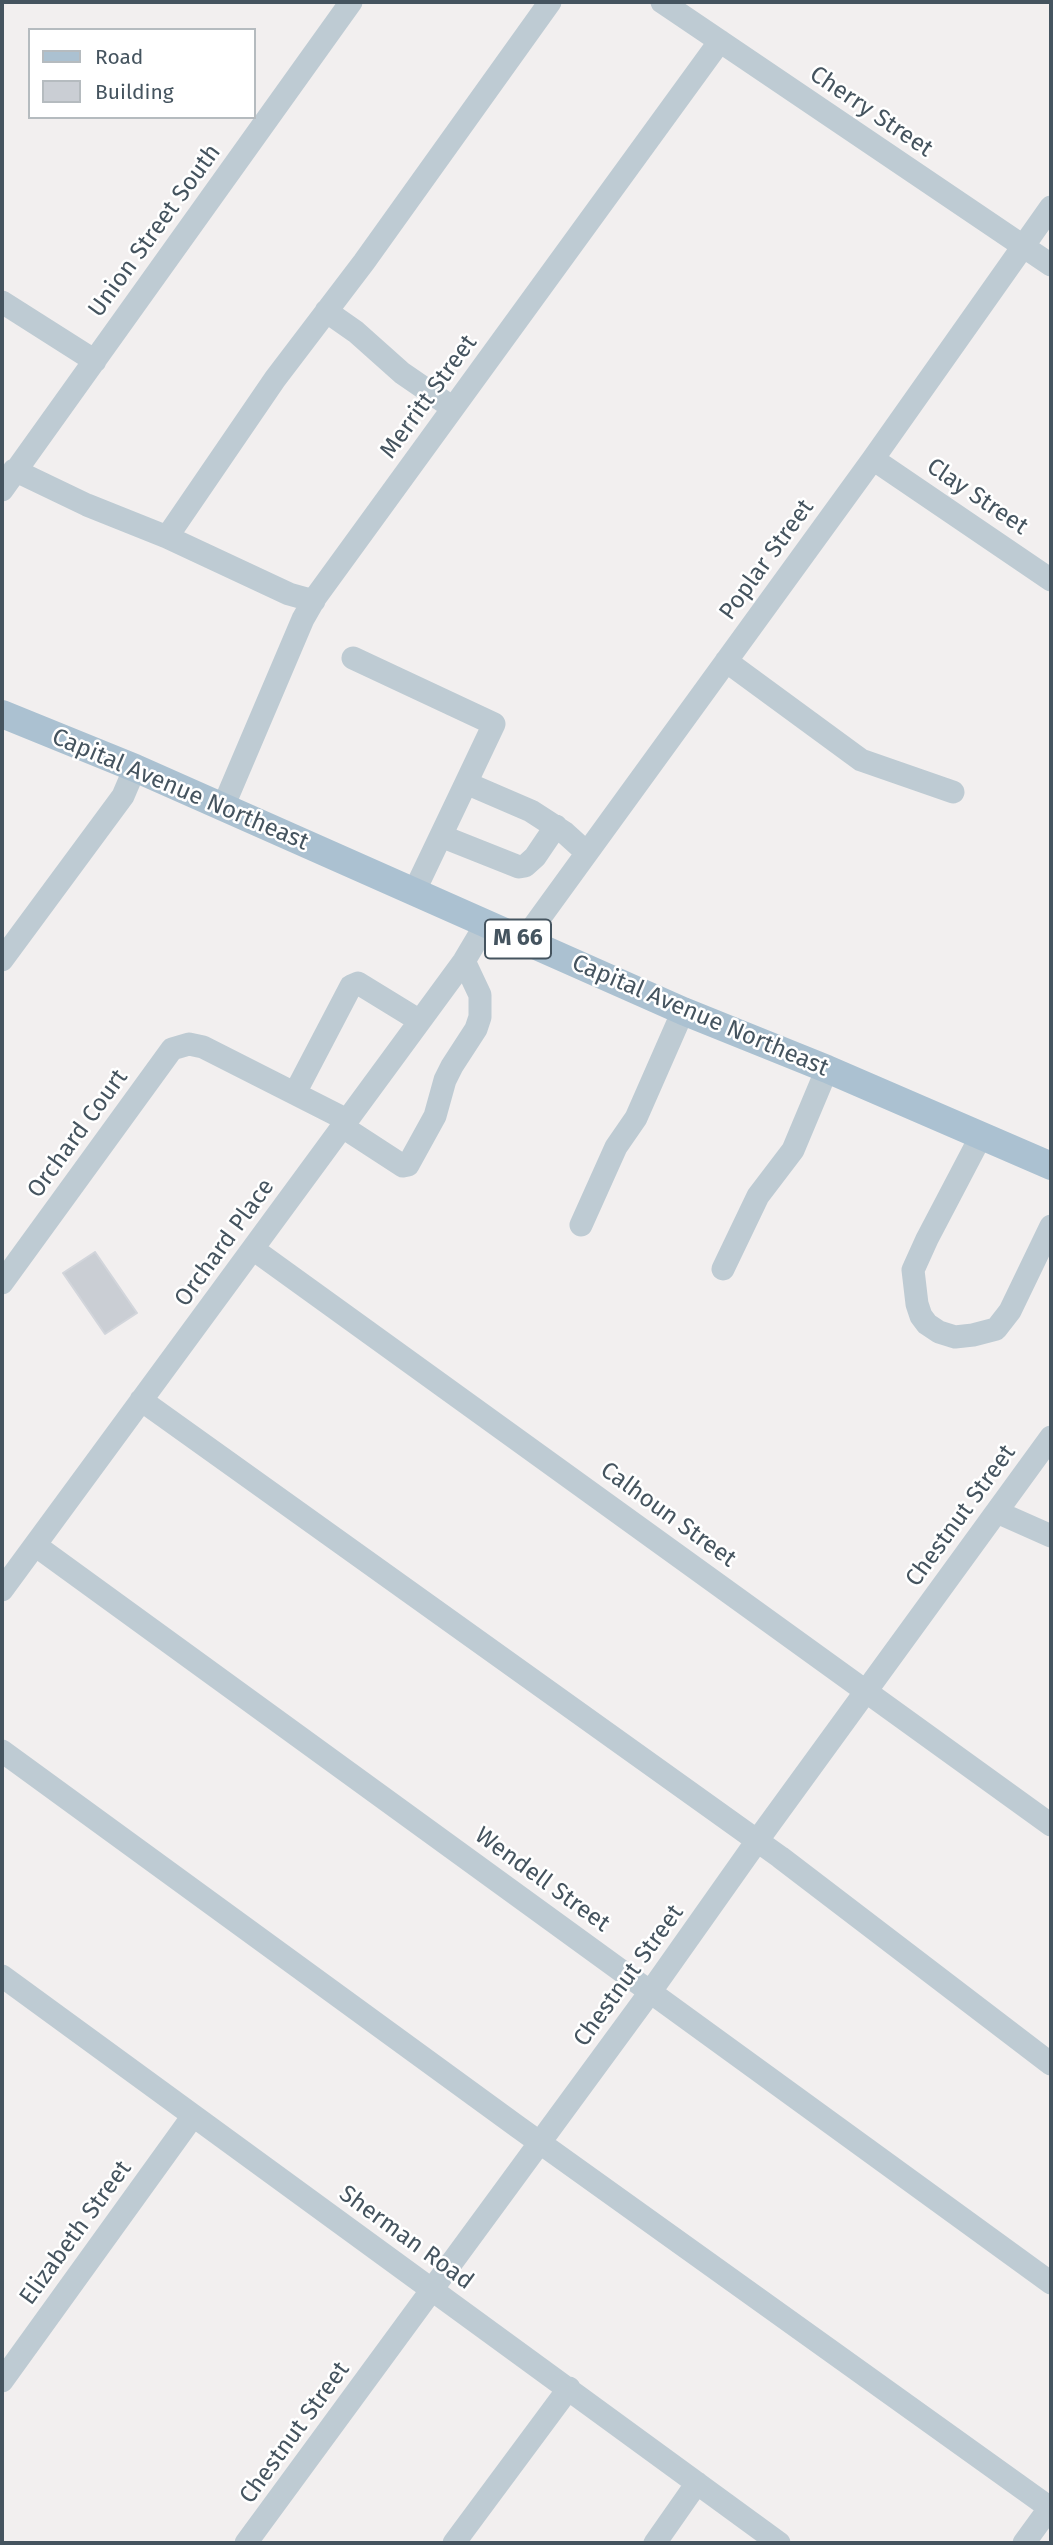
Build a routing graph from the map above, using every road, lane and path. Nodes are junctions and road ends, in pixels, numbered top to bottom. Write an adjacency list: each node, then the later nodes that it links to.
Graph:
1 (351, 2): 10 (street, Union Street South)
2 (550, 2): 9 (street)
3 (662, 2): 4 (street, Cherry Street)
4 (720, 41): 6 (street, Cherry Street); 11 (street, Merritt Street)
5 (1051, 207): 6 (street, Poplar Street)
6 (1023, 247): 7 (street, Cherry Street); 12 (street, Poplar Street)
7 (1051, 265)
8 (2, 302): 10 (street)
9 (326, 311): 11 (street); 15 (street)
10 (94, 361): 13 (street, Union Street South)
11 (453, 408): 17 (street, Merritt Street)
12 (873, 458): 16 (street, Clay Street); 19 (street, Poplar Street)
13 (14, 470): 14 (street, Union Street South); 15 (street)
14 (2, 491)
15 (167, 537): 17 (street)
16 (1051, 580)
17 (314, 601): 24 (street, Merritt Street)
18 (353, 658): 22 (street)
19 (726, 661): 23 (street); 27 (street, Poplar Street)
20 (2, 714): 21 (main road, Capital Avenue Northeast / M 66)
21 (135, 768): 24 (main road, Capital Avenue Northeast / M 66); 31 (street)
22 (466, 783): 25 (street); 26 (street)
23 (953, 792)
24 (223, 807): 28 (main road, Capital Avenue Northeast / M 66)
25 (556, 826): 26 (street); 27 (street)
26 (441, 836): 28 (street)
27 (587, 853): 30 (street, Poplar Street)
28 (414, 892): 29 (main road, Capital Avenue Northeast / M 66)
29 (486, 924): 30 (main road, Capital Avenue Northeast / M 66); 32 (street, Orchard Place)
30 (523, 941): 33 (main road, Capital Avenue Northeast / M 66)
31 (2, 960)
32 (464, 961): 34 (street, Orchard Place); 37 (street)
33 (683, 1011): 35 (main road, Capital Avenue Northeast / M 66); 40 (street)
34 (420, 1021): 36 (street); 37 (street, Orchard Place)
35 (827, 1069): 38 (main road, Capital Avenue Northeast / M 66); 43 (street)
36 (295, 1093): 37 (street); 44 (street, Orchard Court)
37 (345, 1124): 42 (street, Orchard Place)
38 (981, 1136): 39 (main road, Capital Avenue Northeast / M 66); 41 (street)
39 (1051, 1166)
40 (581, 1225)
41 (1051, 1226)
42 (253, 1249): 45 (street, Orchard Place); 51 (street, Calhoun Street)
43 (723, 1269)
44 (2, 1283)
45 (141, 1400): 49 (street, Orchard Place); 54 (street)
46 (1051, 1437): 47 (street, Chestnut Street)
47 (997, 1512): 48 (street); 51 (street, Chestnut Street)
48 (1051, 1536)
49 (36, 1545): 50 (street, Orchard Place); 56 (street, Wendell Street)
50 (2, 1590)
51 (867, 1690): 53 (street, Calhoun Street); 54 (street, Chestnut Street)
52 (2, 1751): 59 (street)
53 (1051, 1825)
54 (757, 1841): 56 (street, Chestnut Street); 57 (street)
55 (2, 1976): 58 (street, Sherman Road)
56 (651, 1991): 59 (street, Chestnut Street); 60 (street, Wendell Street)
57 (1051, 2064)
58 (193, 2116): 61 (street, Sherman Road); 62 (street, Elizabeth Street)
59 (540, 2143): 61 (street, Chestnut Street); 65 (street)
60 (1051, 2283)
61 (433, 2290): 63 (street, Sherman Road); 67 (street, Chestnut Street)
62 (2, 2381)
63 (569, 2388): 64 (street, Sherman Road); 68 (street)
64 (698, 2483): 69 (street); 70 (street, Sherman Road)
65 (1051, 2507): 66 (street)
66 (1026, 2542)
67 (246, 2543)
68 (454, 2543)
69 (655, 2543)
70 (779, 2543)

